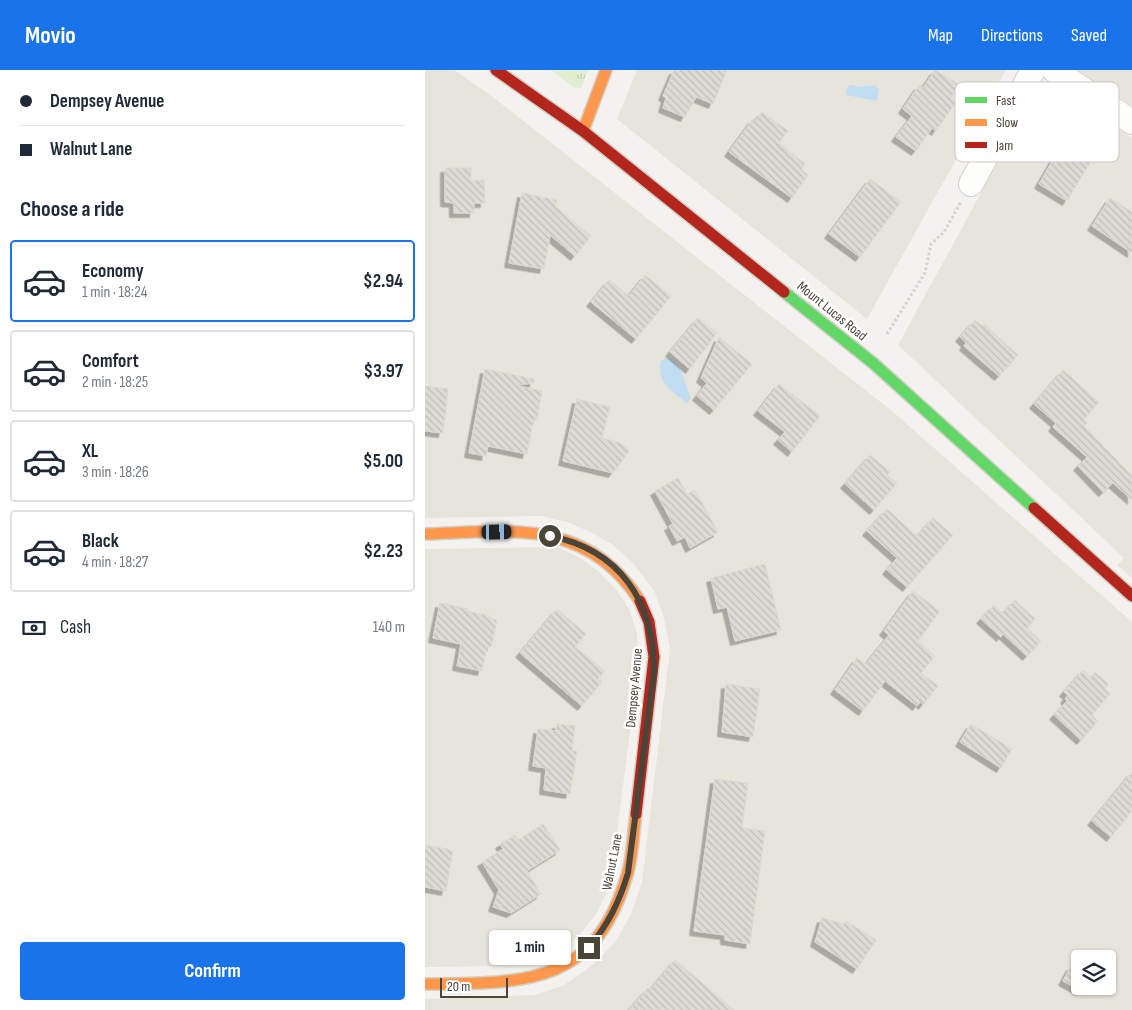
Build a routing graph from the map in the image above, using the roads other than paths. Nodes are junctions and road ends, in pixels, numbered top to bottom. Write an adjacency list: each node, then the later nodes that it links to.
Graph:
1 (496, 70): 9 (street, Mount Lucas Road)
2 (606, 70): 9 (street)
3 (1033, 70): 5 (street)
4 (1054, 70): 6 (street)
5 (1026, 82)
6 (1072, 82)
7 (1119, 113): 8 (street)
8 (1132, 122)
9 (583, 131): 13 (street, Mount Lucas Road)
10 (983, 162): 11 (street)
11 (971, 184)
12 (425, 534): 14 (street, Dempsey Avenue)
13 (1132, 596)
14 (640, 780): 15 (street, Walnut Lane)
15 (425, 984)

